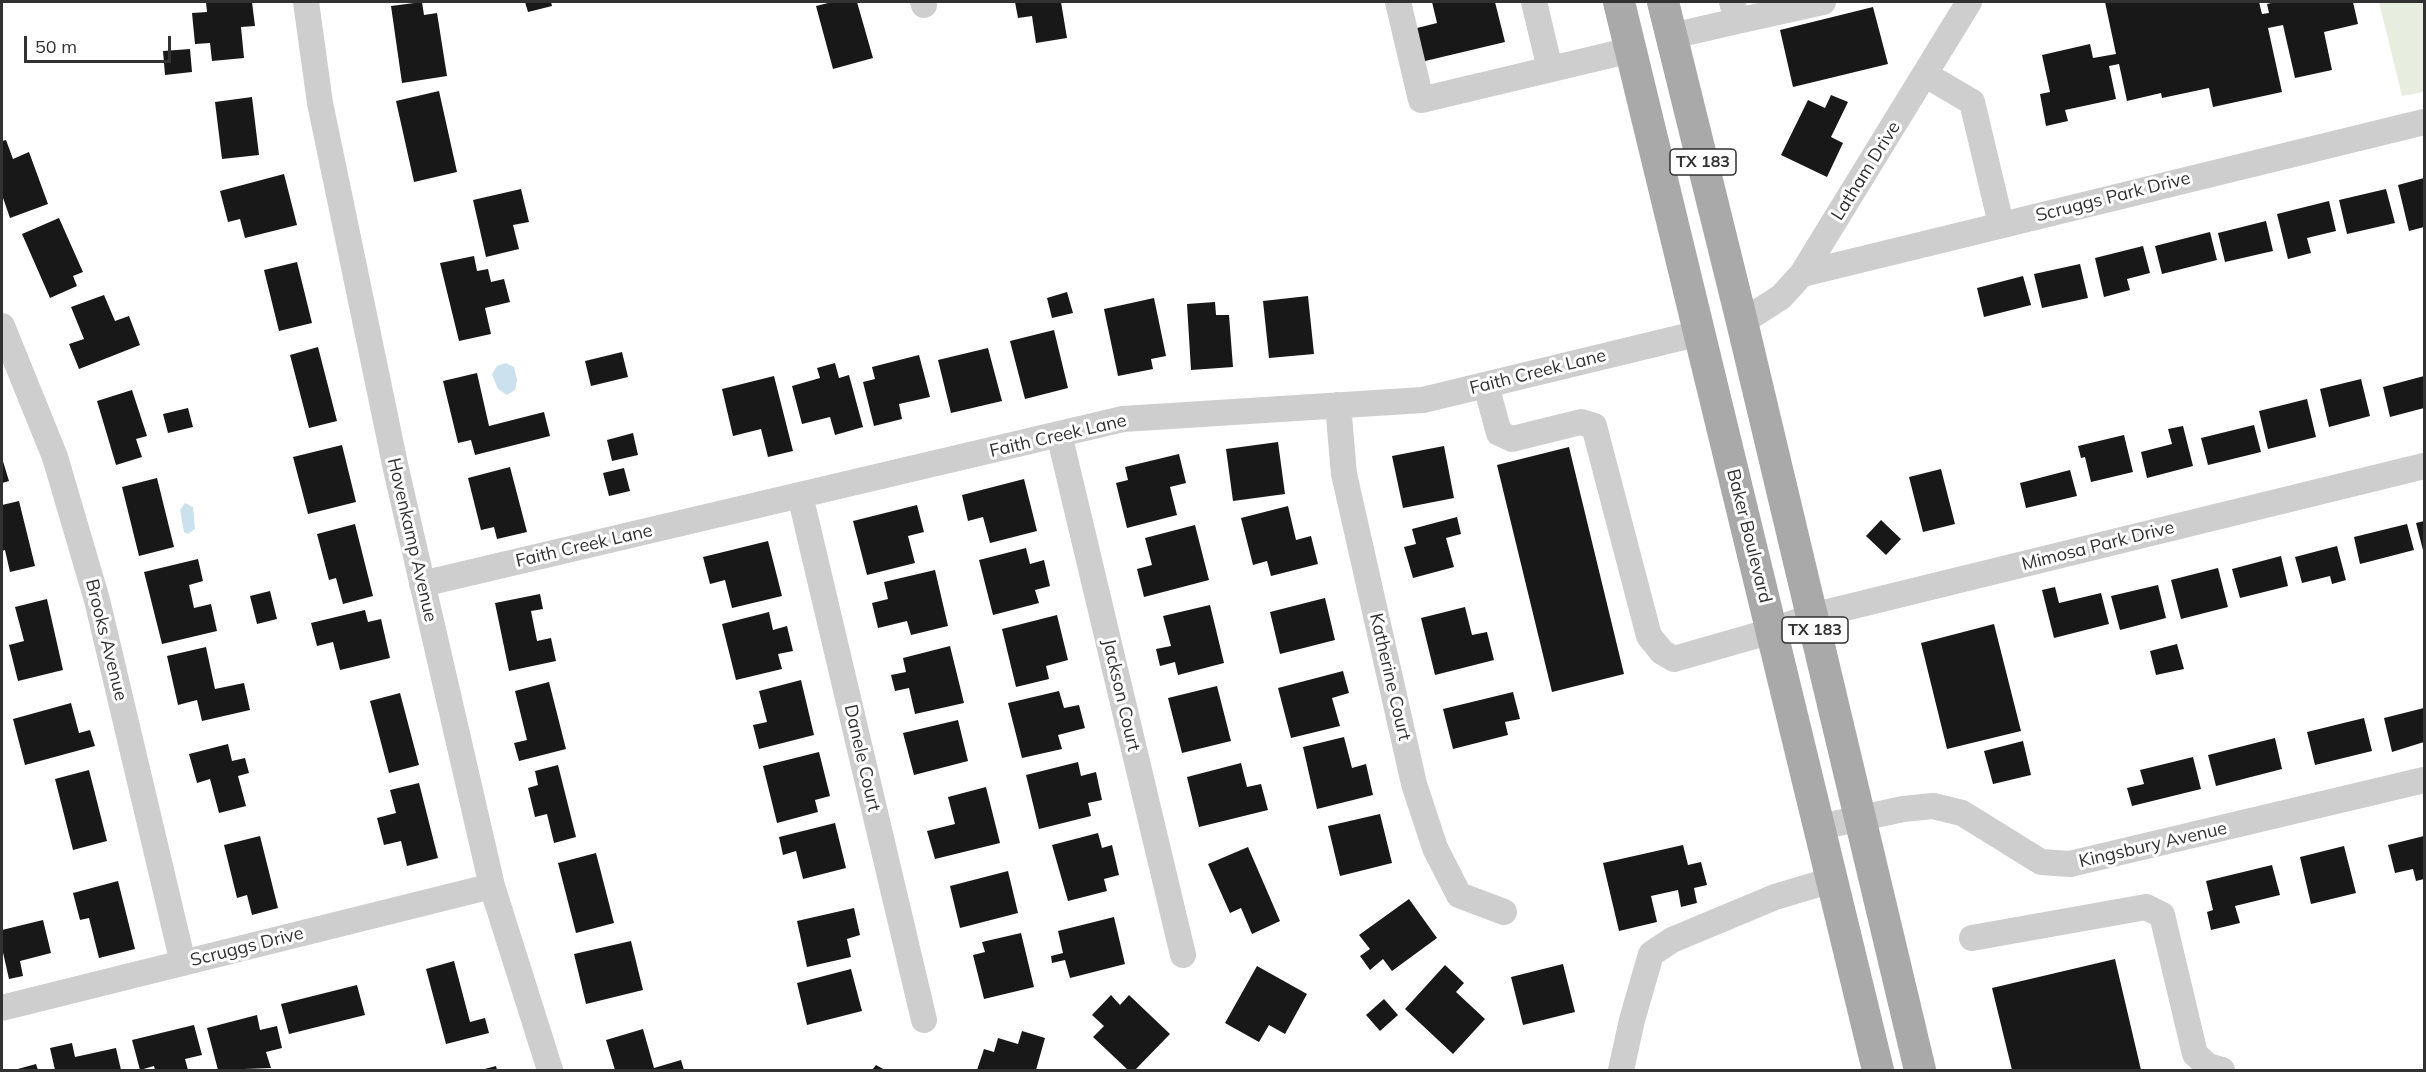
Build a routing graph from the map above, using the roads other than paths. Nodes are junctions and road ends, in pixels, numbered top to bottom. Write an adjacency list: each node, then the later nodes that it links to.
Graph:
1 (306, 2): 24 (street, Hovenkamp Avenue)
2 (1398, 2): 11 (street)
3 (1534, 2): 11 (street)
4 (1619, 2): 10 (main road, Baker Boulevard / TX 183)
5 (1663, 2): 9 (main road, TX 183)
6 (1823, 2): 8 (street)
7 (1969, 2): 12 (street, Latham Drive)
8 (1734, 11): 9 (street)
9 (1672, 36): 16 (main road, TX 183)
10 (1630, 50): 11 (street); 18 (main road, Baker Boulevard / TX 183)
11 (1550, 69)
12 (1926, 75): 14 (street); 15 (street, Latham Drive)
13 (2424, 122): 14 (street, Scruggs Park Drive)
14 (2001, 224): 15 (street, Scruggs Park Drive)
15 (1802, 273): 16 (street, Latham Drive)
16 (1742, 322): 18 (main road); 25 (main road, TX 183)
17 (2, 326): 35 (street, Brooks Avenue)
18 (1700, 333): 19 (street, Faith Creek Lane); 26 (main road, Baker Boulevard / TX 183)
19 (1486, 385): 20 (street, Faith Creek Lane); 26 (street, Mimosa Park Drive)
20 (1338, 405): 21 (street, Faith Creek Lane); 32 (street, Katherine Court)
21 (1059, 434): 23 (street, Faith Creek Lane); 34 (street, Jackson Court)
22 (2424, 466): 25 (street, Mimosa Park Drive)
23 (800, 495): 24 (street, Faith Creek Lane); 37 (street, Danele Court)
24 (422, 584): 31 (street, Hovenkamp Avenue)
25 (1812, 616): 26 (street, Mimosa Park Drive); 28 (main road, TX 183)
26 (1772, 631): 29 (main road, Baker Boulevard / TX 183)
27 (2424, 780): 28 (street, Kingsbury Avenue)
28 (1860, 818): 29 (street, Kingsbury Avenue); 41 (main road, TX 183)
29 (1820, 827): 30 (main road, Baker Boulevard / TX 183)
30 (1832, 880): 39 (street); 40 (main road, Baker Boulevard / TX 183)
31 (492, 886): 35 (street, Scruggs Drive); 38 (street, Hovenkamp Avenue)
32 (1504, 912)
33 (1972, 938): 42 (street)
34 (1183, 955)
35 (183, 963): 36 (street, Scruggs Drive)
36 (2, 1008)
37 (924, 1020)
38 (550, 1071)
39 (1621, 1071)
40 (1878, 1071)
41 (1920, 1071)
42 (2222, 1071)

